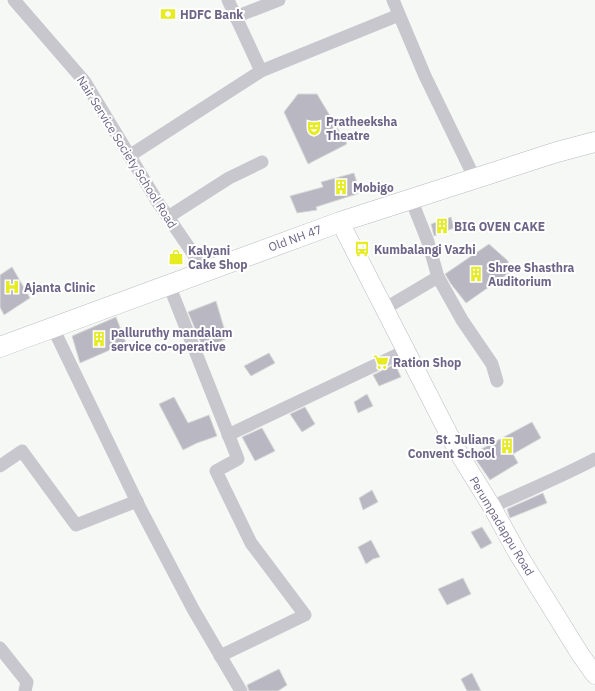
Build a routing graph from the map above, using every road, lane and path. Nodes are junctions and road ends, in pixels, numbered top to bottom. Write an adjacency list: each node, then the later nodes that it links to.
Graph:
1 (14, 0): 9 (street, Nair Service Society School Road)
2 (228, 0): 6 (street)
3 (279, 0): 6 (street)
4 (393, 0): 5 (street)
5 (399, 15): 7 (street); 11 (street)
6 (235, 17): 7 (street)
7 (261, 71): 9 (street)
8 (595, 142): 11 (main road, Old NH 47)
9 (129, 156): 13 (street, Nair Service Society School Road)
10 (262, 162): 13 (street)
11 (475, 179): 12 (main road, Old NH 47)
12 (411, 199): 14 (main road, Old NH 47); 16 (street)
13 (168, 218): 15 (street, Nair Service Society School Road)
14 (340, 222): 15 (main road, Old NH 47); 18 (main road, Perumpadappu Road)
15 (205, 271): 17 (main road, Old NH 47)
16 (438, 277): 18 (street); 22 (street)
17 (169, 285): 19 (main road, Old NH 47); 23 (street)
18 (384, 309): 21 (main road, Perumpadappu Road)
19 (54, 328): 20 (main road, Old NH 47); 26 (street)
20 (1, 344)
21 (405, 350): 23 (street); 27 (main road, Perumpadappu Road)
22 (497, 381)
23 (228, 435): 29 (street)
24 (595, 459): 27 (street)
25 (0, 466): 26 (street)
26 (137, 501): 29 (street)
27 (492, 507): 30 (main road, Perumpadappu Road)
28 (0, 648): 31 (street)
29 (220, 656): 32 (street)
30 (595, 675)
31 (25, 691)
32 (241, 691)

